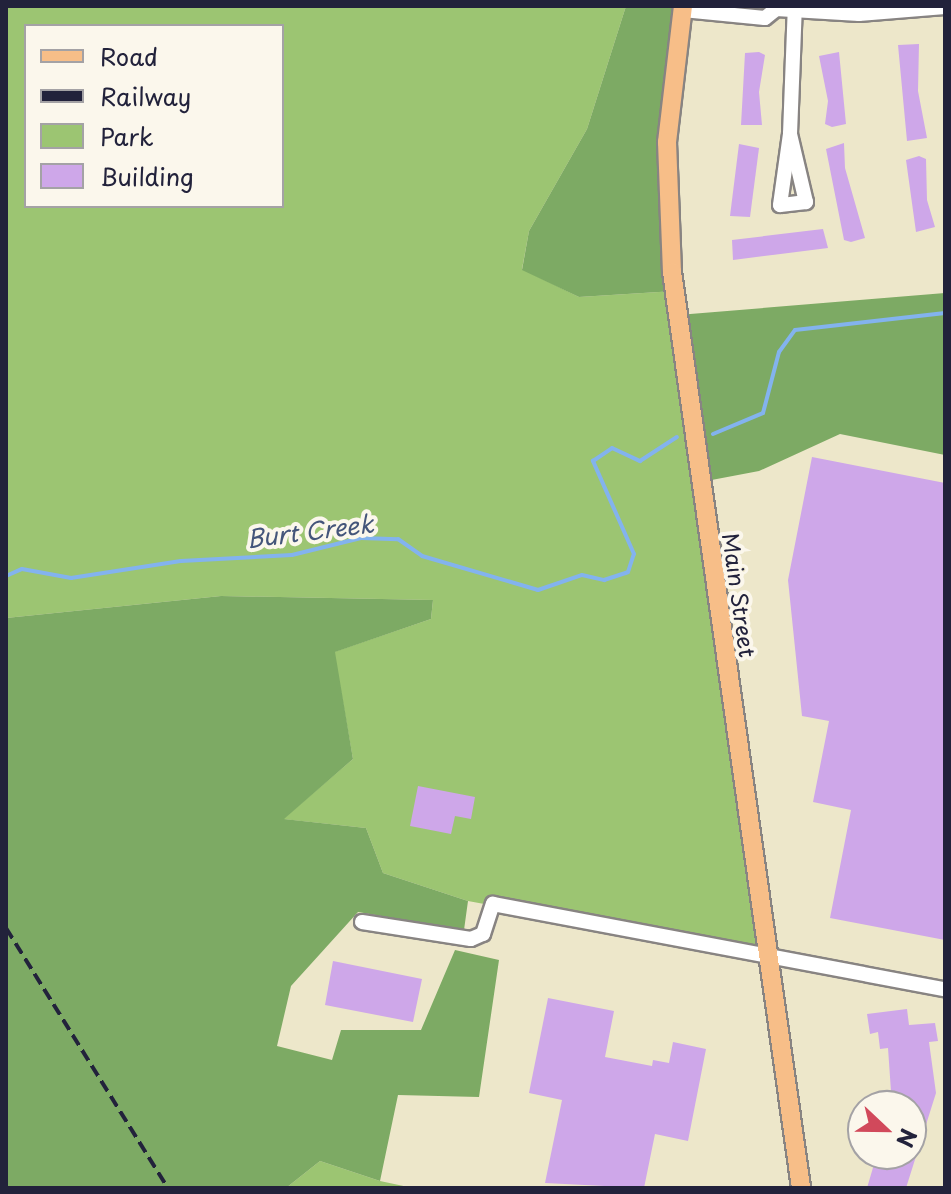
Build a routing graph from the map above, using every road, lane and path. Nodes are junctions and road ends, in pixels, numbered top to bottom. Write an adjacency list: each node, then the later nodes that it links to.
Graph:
1 (945, 7): 4 (street)
2 (683, 8): 3 (street); 7 (main road, Main Street)
3 (775, 8): 4 (street)
4 (794, 8): 5 (street)
5 (790, 134)
6 (362, 922): 7 (street)
7 (767, 956): 8 (street); 9 (main road, Main Street)
8 (945, 989)
9 (801, 1188)

